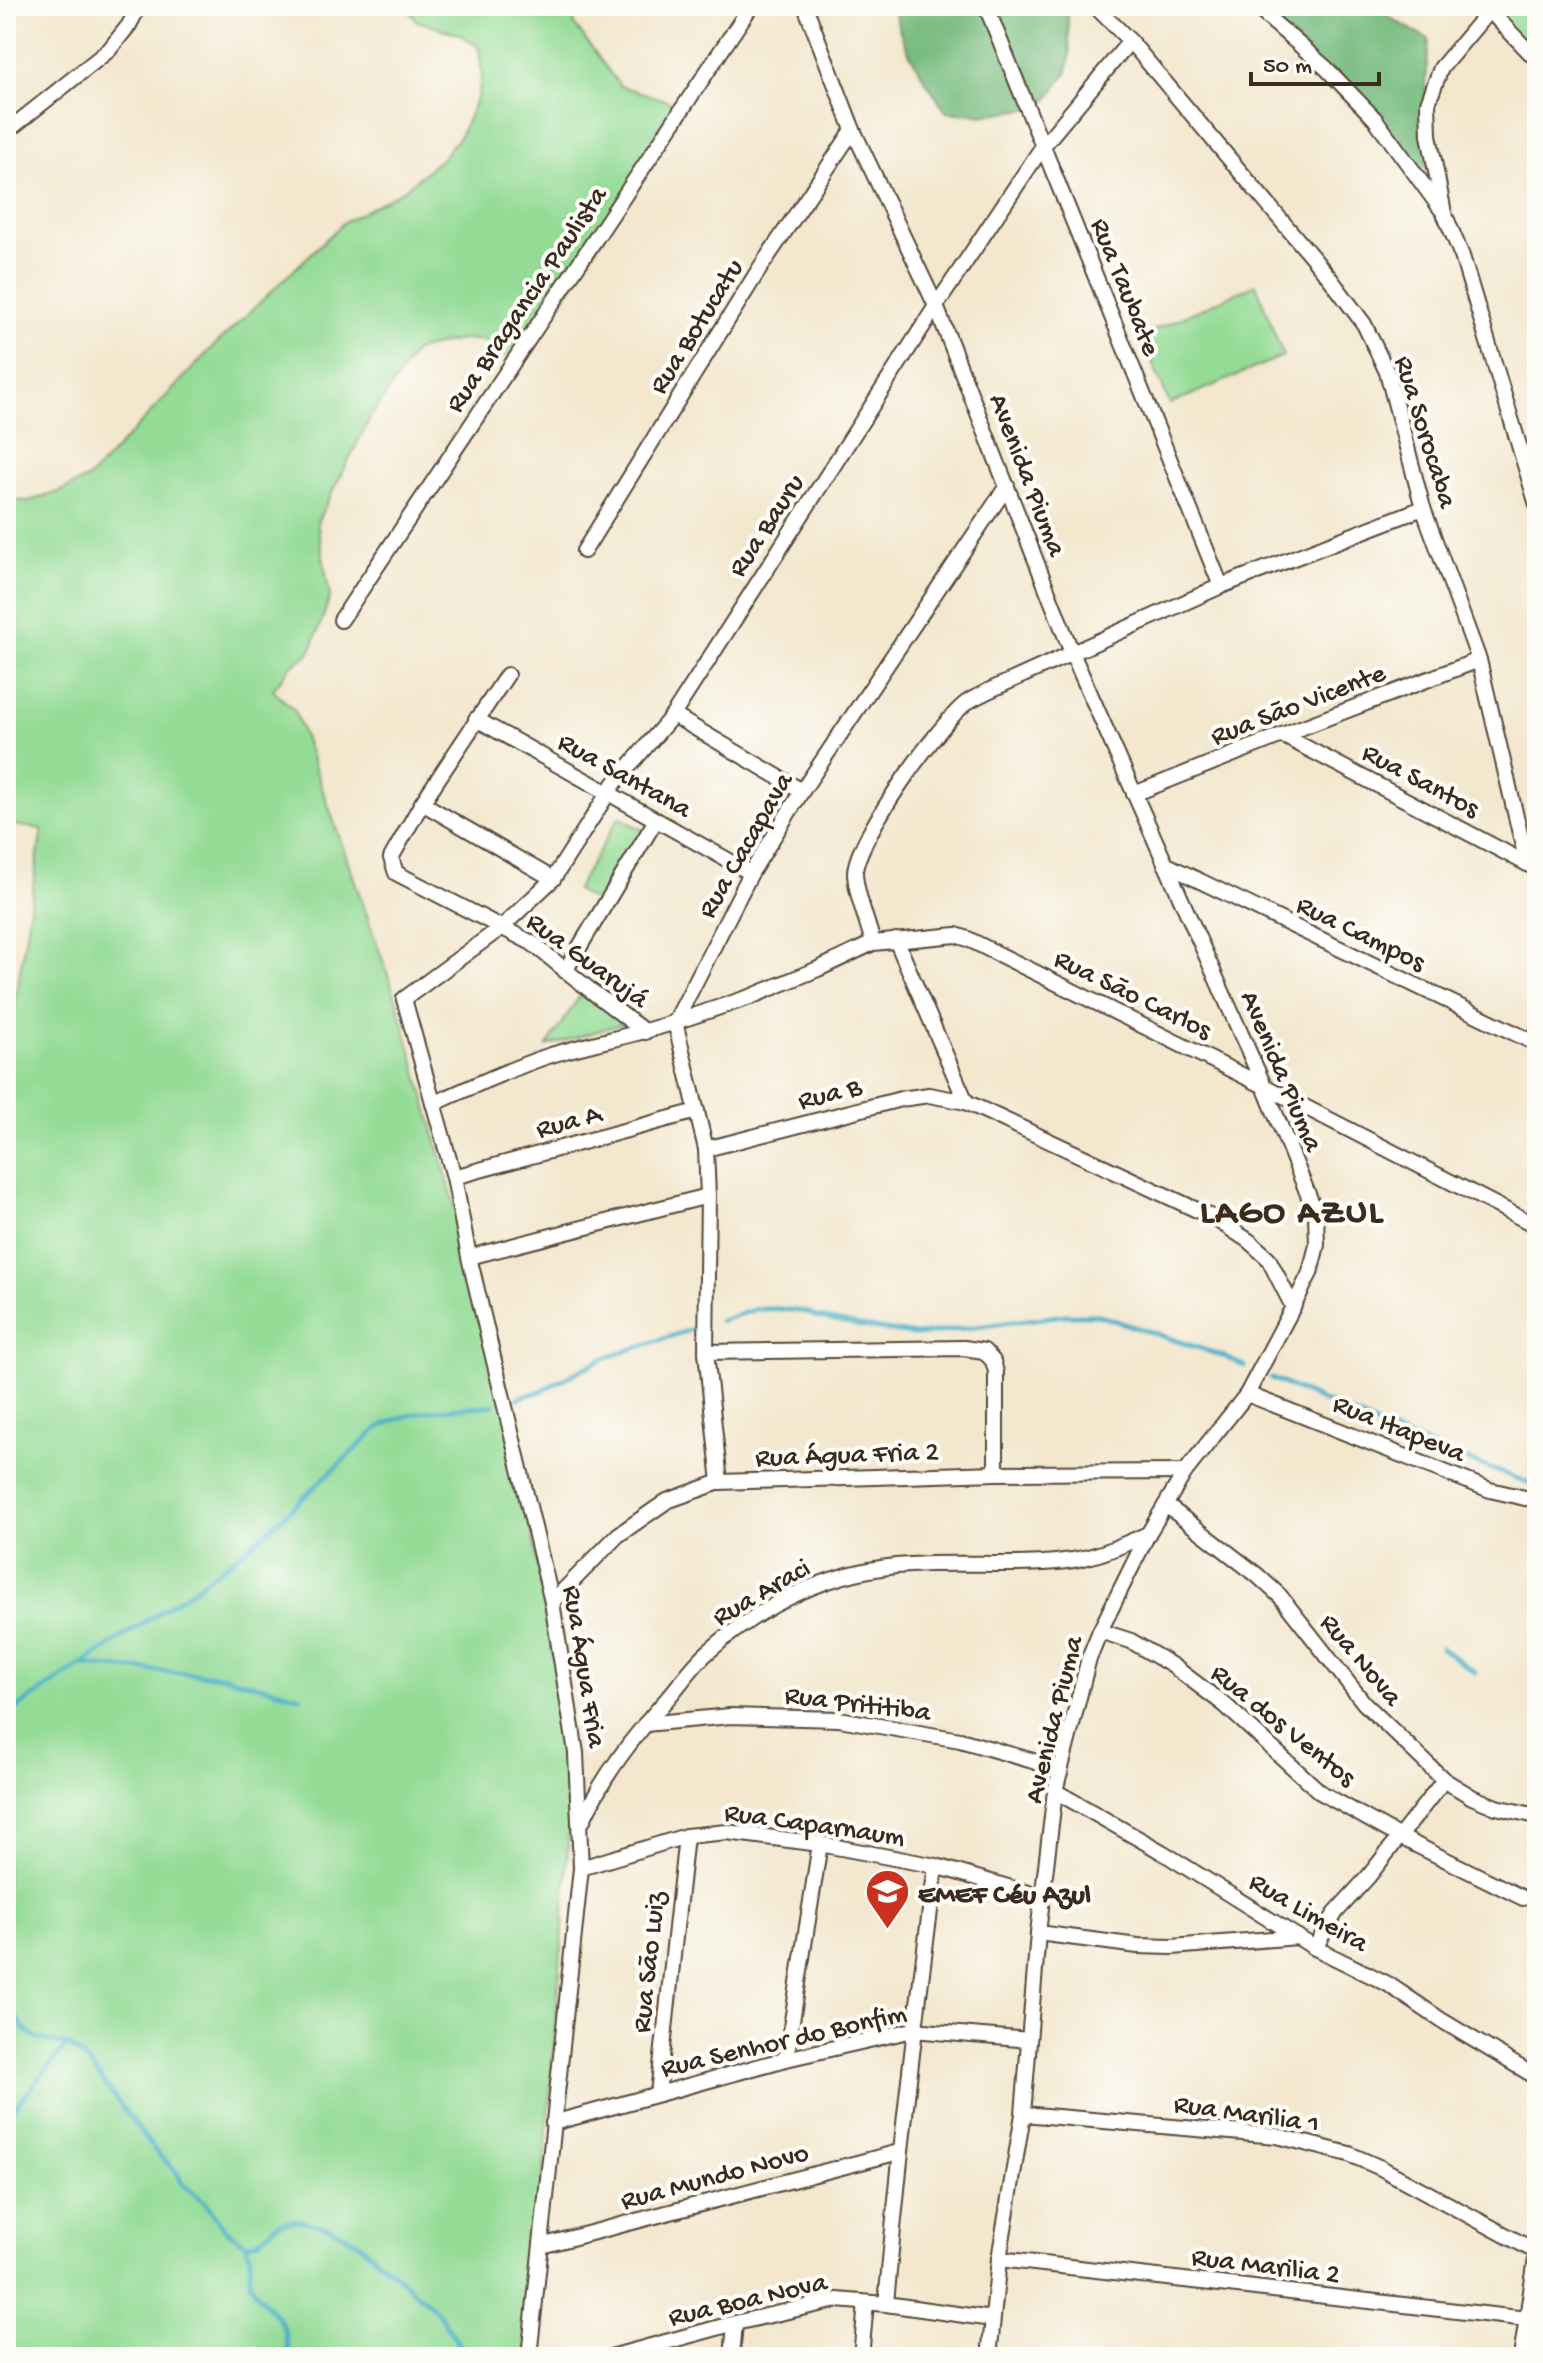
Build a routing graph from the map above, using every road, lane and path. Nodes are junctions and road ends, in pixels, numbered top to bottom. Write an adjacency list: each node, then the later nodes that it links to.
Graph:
1 (139, 6): 11 (street)
2 (751, 6): 20 (street, Rua Bragancia Paulista)
3 (805, 6): 10 (street, Avenida Piuma)
4 (986, 6): 12 (street, Rua Taubate)
5 (1095, 6): 8 (street, Rua Sorocaba)
6 (1255, 6): 13 (street)
7 (1489, 8): 9 (street); 13 (street)
8 (1130, 41): 12 (street, Rua Bauru); 17 (street, Rua Sorocaba)
9 (1537, 60)
10 (853, 130): 14 (street, Avenida Piuma); 18 (street, Rua Botucatu)
11 (6, 132)
12 (1043, 146): 14 (street, Rua Bauru); 19 (street, Rua Taubate)
13 (1444, 213): 16 (street)
14 (936, 306): 15 (street, Avenida Piuma); 24 (street, Rua Bauru)
15 (1007, 486): 21 (street, Avenida Piuma); 27 (street, Rua Cacapava)
16 (1537, 505)
17 (1423, 508): 19 (street); 22 (street, Rua Sorocaba)
18 (584, 551)
19 (1221, 586): 21 (street)
20 (341, 620)
21 (1072, 653): 29 (street, Avenida Piuma); 38 (street)
22 (1479, 660): 26 (street, Rua São Vicente); 33 (street, Rua Sorocaba)
23 (507, 675): 25 (street)
24 (673, 715): 27 (street); 28 (street, Rua Bauru)
25 (476, 719): 28 (street, Rua Santana); 30 (street)
26 (1282, 735): 29 (street, Rua São Vicente); 33 (street, Rua Santos)
27 (802, 791): 34 (street, Rua Cacapava)
28 (609, 793): 31 (street, Rua Santana); 35 (street, Rua Bauru)
29 (1134, 794): 32 (street, Avenida Piuma)
30 (422, 803): 35 (street, Rua Guarujá); 36 (street, Rua Guarujá)
31 (656, 820): 34 (street, Rua Santana); 39 (street)
32 (1165, 864): 43 (street, Rua Campos); 44 (street, Avenida Piuma)
33 (1532, 866)
34 (751, 873): 41 (street, Rua Cacapava)
35 (553, 879): 36 (street, Rua Bauru)
36 (502, 927): 39 (street, Rua Guarujá); 40 (street, Rua Bauru)
37 (896, 940): 38 (street); 44 (street, Rua São Carlos); 45 (street)
38 (873, 943): 41 (street)
39 (565, 971): 42 (street, Rua Guarujá)
40 (404, 999): 46 (street, Rua Água Fria)
41 (675, 1022): 42 (street); 47 (street)
42 (645, 1032): 46 (street)
43 (1537, 1044)
44 (1264, 1086): 51 (street, Rua São Carlos); 53 (street, Avenida Piuma)
45 (966, 1102): 48 (street, Rua B); 53 (street, Rua B)
46 (433, 1104): 49 (street, Rua Água Fria)
47 (697, 1111): 48 (street); 49 (street, Rua A)
48 (706, 1149): 50 (street)
49 (454, 1177): 52 (street, Rua Água Fria)
50 (708, 1196): 52 (street); 54 (street)
51 (1533, 1224)
52 (469, 1257): 62 (street, Rua Água Fria)
53 (1293, 1307): 55 (street, Avenida Piuma)
54 (706, 1352): 57 (street); 58 (street)
55 (1247, 1394): 56 (street, Avenida Piuma); 59 (street, Rua Itapeva)
56 (1185, 1472): 57 (street, Rua Água Fria 2); 60 (street, Avenida Piuma)
57 (996, 1473): 58 (street, Rua Água Fria 2)
58 (720, 1482): 62 (street, Rua Água Fria 2)
59 (1537, 1499)
60 (1166, 1505): 61 (street, Avenida Piuma); 66 (street, Rua Nova)
61 (1148, 1534): 63 (street, Avenida Piuma); 64 (street, Rua Araci)
62 (552, 1602): 69 (street, Rua Água Fria)
63 (1100, 1631): 65 (street, Avenida Piuma); 71 (street, Rua dos Ventos)
64 (645, 1724): 65 (street, Rua Prititiba); 69 (street, Rua Araci)
65 (1060, 1772): 67 (street, Avenida Piuma)
66 (1444, 1780): 68 (street, Rua Nova); 71 (street)
67 (1055, 1791): 75 (street, Avenida Piuma); 78 (street, Rua Limeira)
68 (1537, 1816)
69 (579, 1827): 74 (street, Rua Água Fria)
70 (686, 1836): 72 (street, Rua Caparnaum); 74 (street, Rua Caparnaum); 84 (street, Rua São Luiz)
71 (1400, 1837): 76 (street, Rua dos Ventos); 79 (street)
72 (820, 1844): 73 (street, Rua Caparnaum); 82 (street)
73 (936, 1866): 75 (street, Rua Caparnaum); 80 (street)
74 (581, 1868): 86 (street, Rua Água Fria)
75 (1042, 1897): 77 (street, Avenida Piuma)
76 (1523, 1898)
77 (1038, 1933): 78 (street); 81 (street, Avenida Piuma)
78 (1298, 1937): 79 (street, Rua Limeira)
79 (1315, 1948): 83 (street, Rua Limeira)
80 (913, 2030): 81 (street, Rua Senhor do Bonfim); 82 (street, Rua Senhor do Bonfim); 87 (street)
81 (1029, 2040): 85 (street, Avenida Piuma)
82 (786, 2059): 84 (street, Rua Senhor do Bonfim)
83 (1536, 2077)
84 (658, 2094): 86 (street, Rua Senhor do Bonfim)
85 (1023, 2114): 89 (street, Rua Marilia 1); 90 (street, Avenida Piuma)
86 (553, 2123): 88 (street, Rua Água Fria)
87 (899, 2152): 88 (street, Rua Mundo Novo); 92 (street)
88 (541, 2246): 96 (street, Rua Água Fria)
89 (1537, 2252): 94 (street)
90 (999, 2259): 93 (street, Avenida Piuma); 94 (street, Rua Marilia 2)
91 (866, 2303): 92 (street, Rua Boa Nova); 95 (street, Rua Boa Nova); 99 (street)
92 (886, 2304): 93 (street, Rua Boa Nova)
93 (992, 2319): 100 (street, Avenida Piuma)
94 (1527, 2319): 101 (street)
95 (735, 2323): 97 (street, Rua Boa Nova); 98 (street)
96 (529, 2357)
97 (611, 2357)
98 (732, 2357)
99 (861, 2357)
100 (989, 2357)
101 (1521, 2357)

